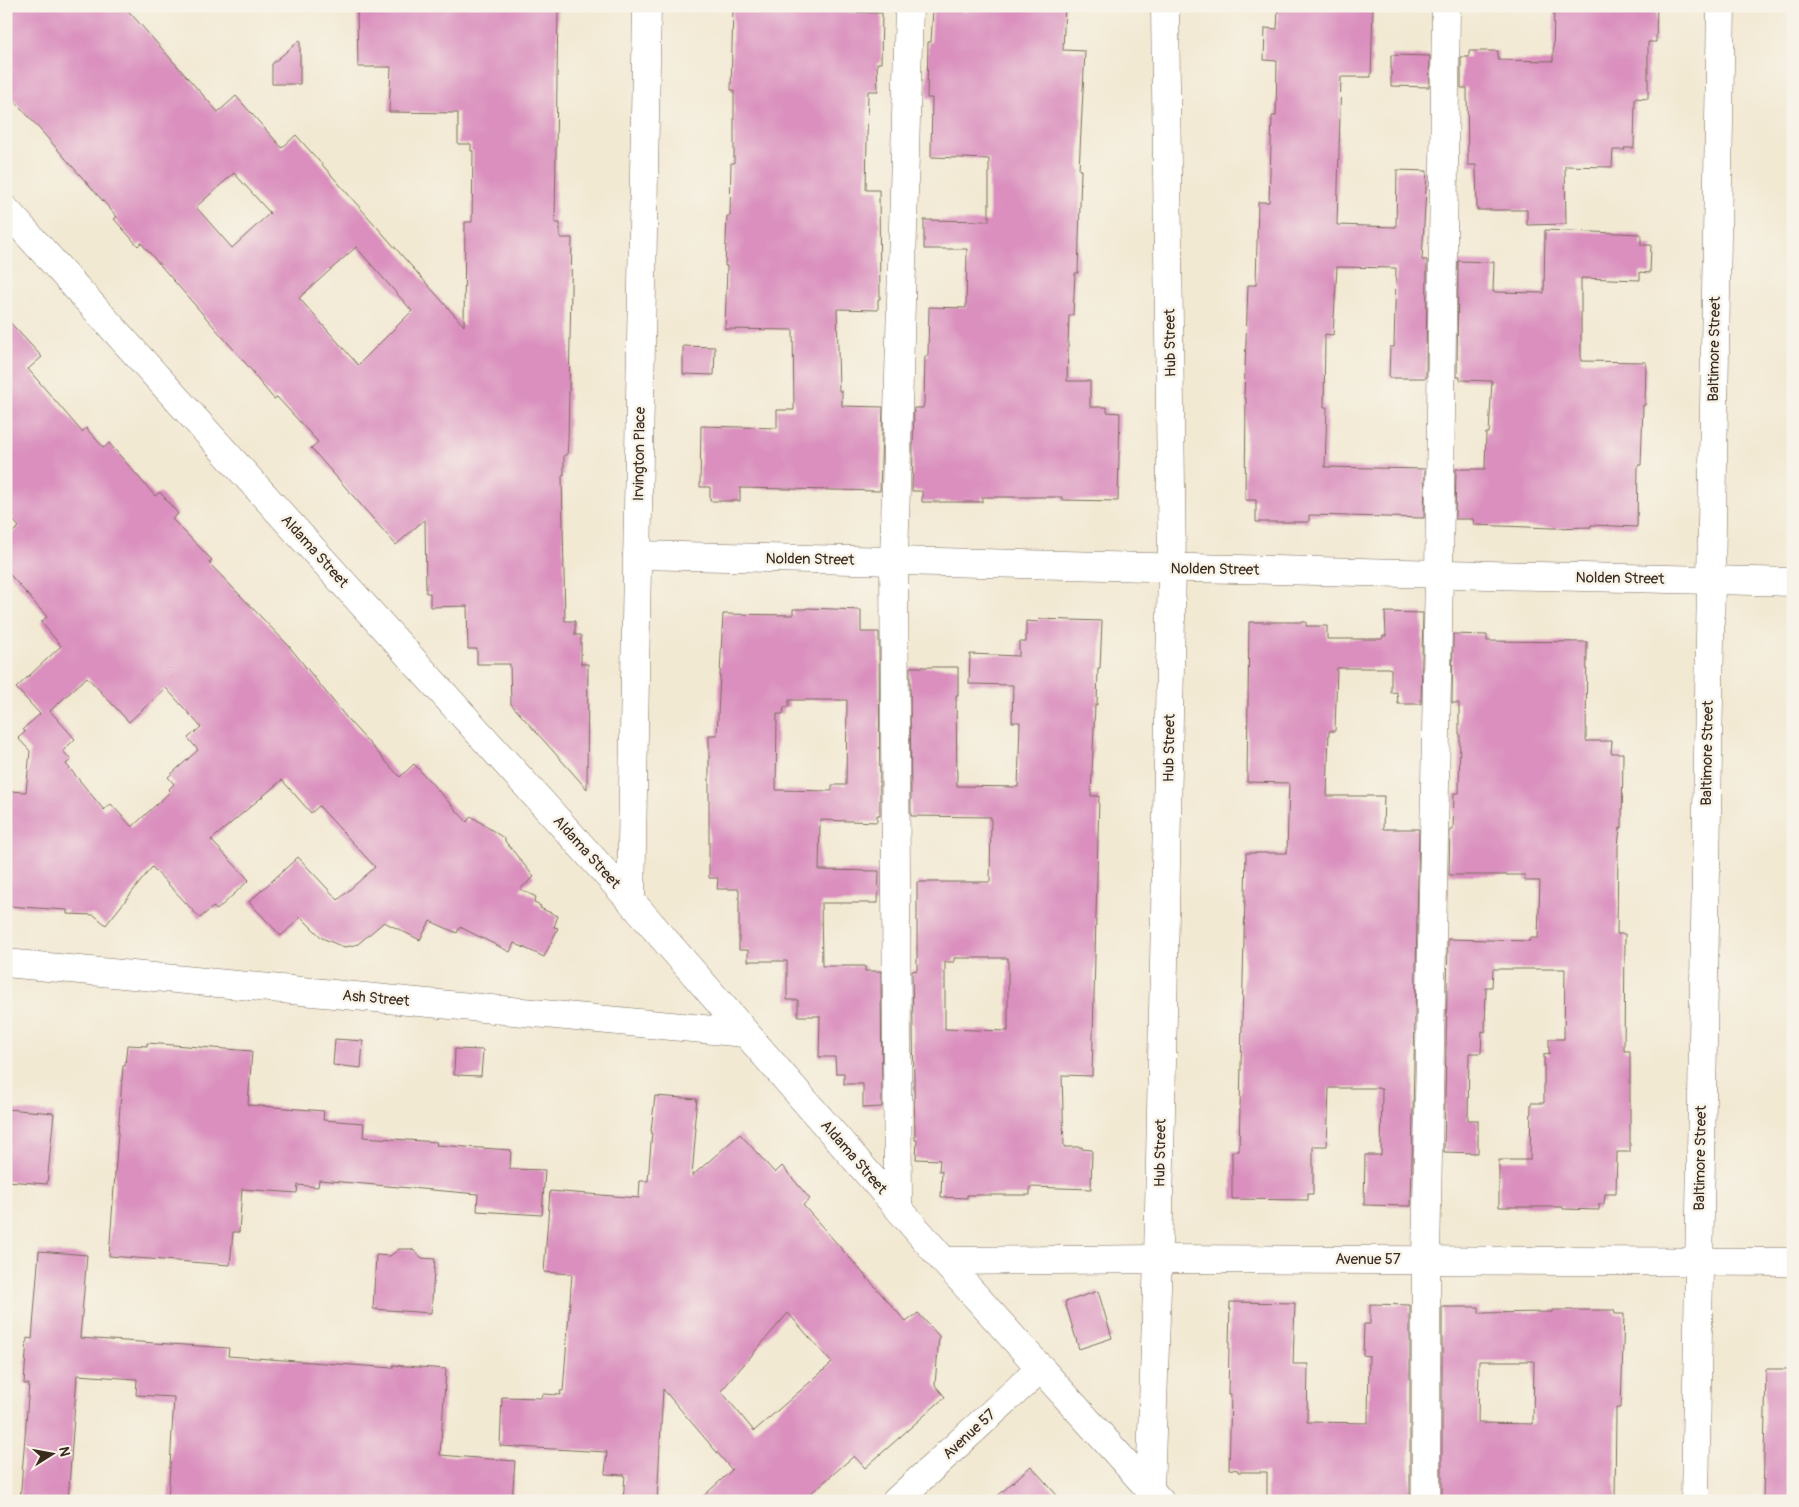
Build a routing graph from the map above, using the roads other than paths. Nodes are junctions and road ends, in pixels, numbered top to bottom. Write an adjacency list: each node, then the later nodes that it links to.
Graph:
1 (647, 6): 7 (street, Irvington Place)
2 (909, 6): 8 (street)
3 (1166, 6): 9 (street, Hub Street)
4 (1446, 6): 10 (street)
5 (1721, 6): 11 (street, Baltimore Street)
6 (6, 210): 13 (street, Aldama Street)
7 (637, 555): 8 (street, Nolden Street); 13 (street, Irvington Place)
8 (894, 561): 9 (street, Nolden Street); 16 (street)
9 (1172, 568): 10 (street, Nolden Street); 17 (street, Hub Street)
10 (1439, 574): 11 (street, Nolden Street); 19 (street)
11 (1710, 580): 12 (street, Nolden Street); 20 (street, Baltimore Street)
12 (1793, 582)
13 (631, 901): 15 (street, Aldama Street)
14 (6, 963): 15 (street, Ash Street)
15 (745, 1033): 16 (street, Aldama Street)
16 (898, 1207): 18 (street, Aldama Street)
17 (1158, 1258): 18 (street, Avenue 57); 19 (street, Avenue 57); 23 (street, Hub Street)
18 (944, 1260): 22 (street, Aldama Street)
19 (1426, 1260): 20 (street, Avenue 57); 25 (street)
20 (1698, 1261): 21 (street, Avenue 57); 26 (street, Baltimore Street)
21 (1793, 1262)
22 (1041, 1368): 23 (street, Aldama Street); 24 (street, Avenue 57)
23 (1155, 1495)
24 (896, 1501)
25 (1426, 1501)
26 (1695, 1501)

